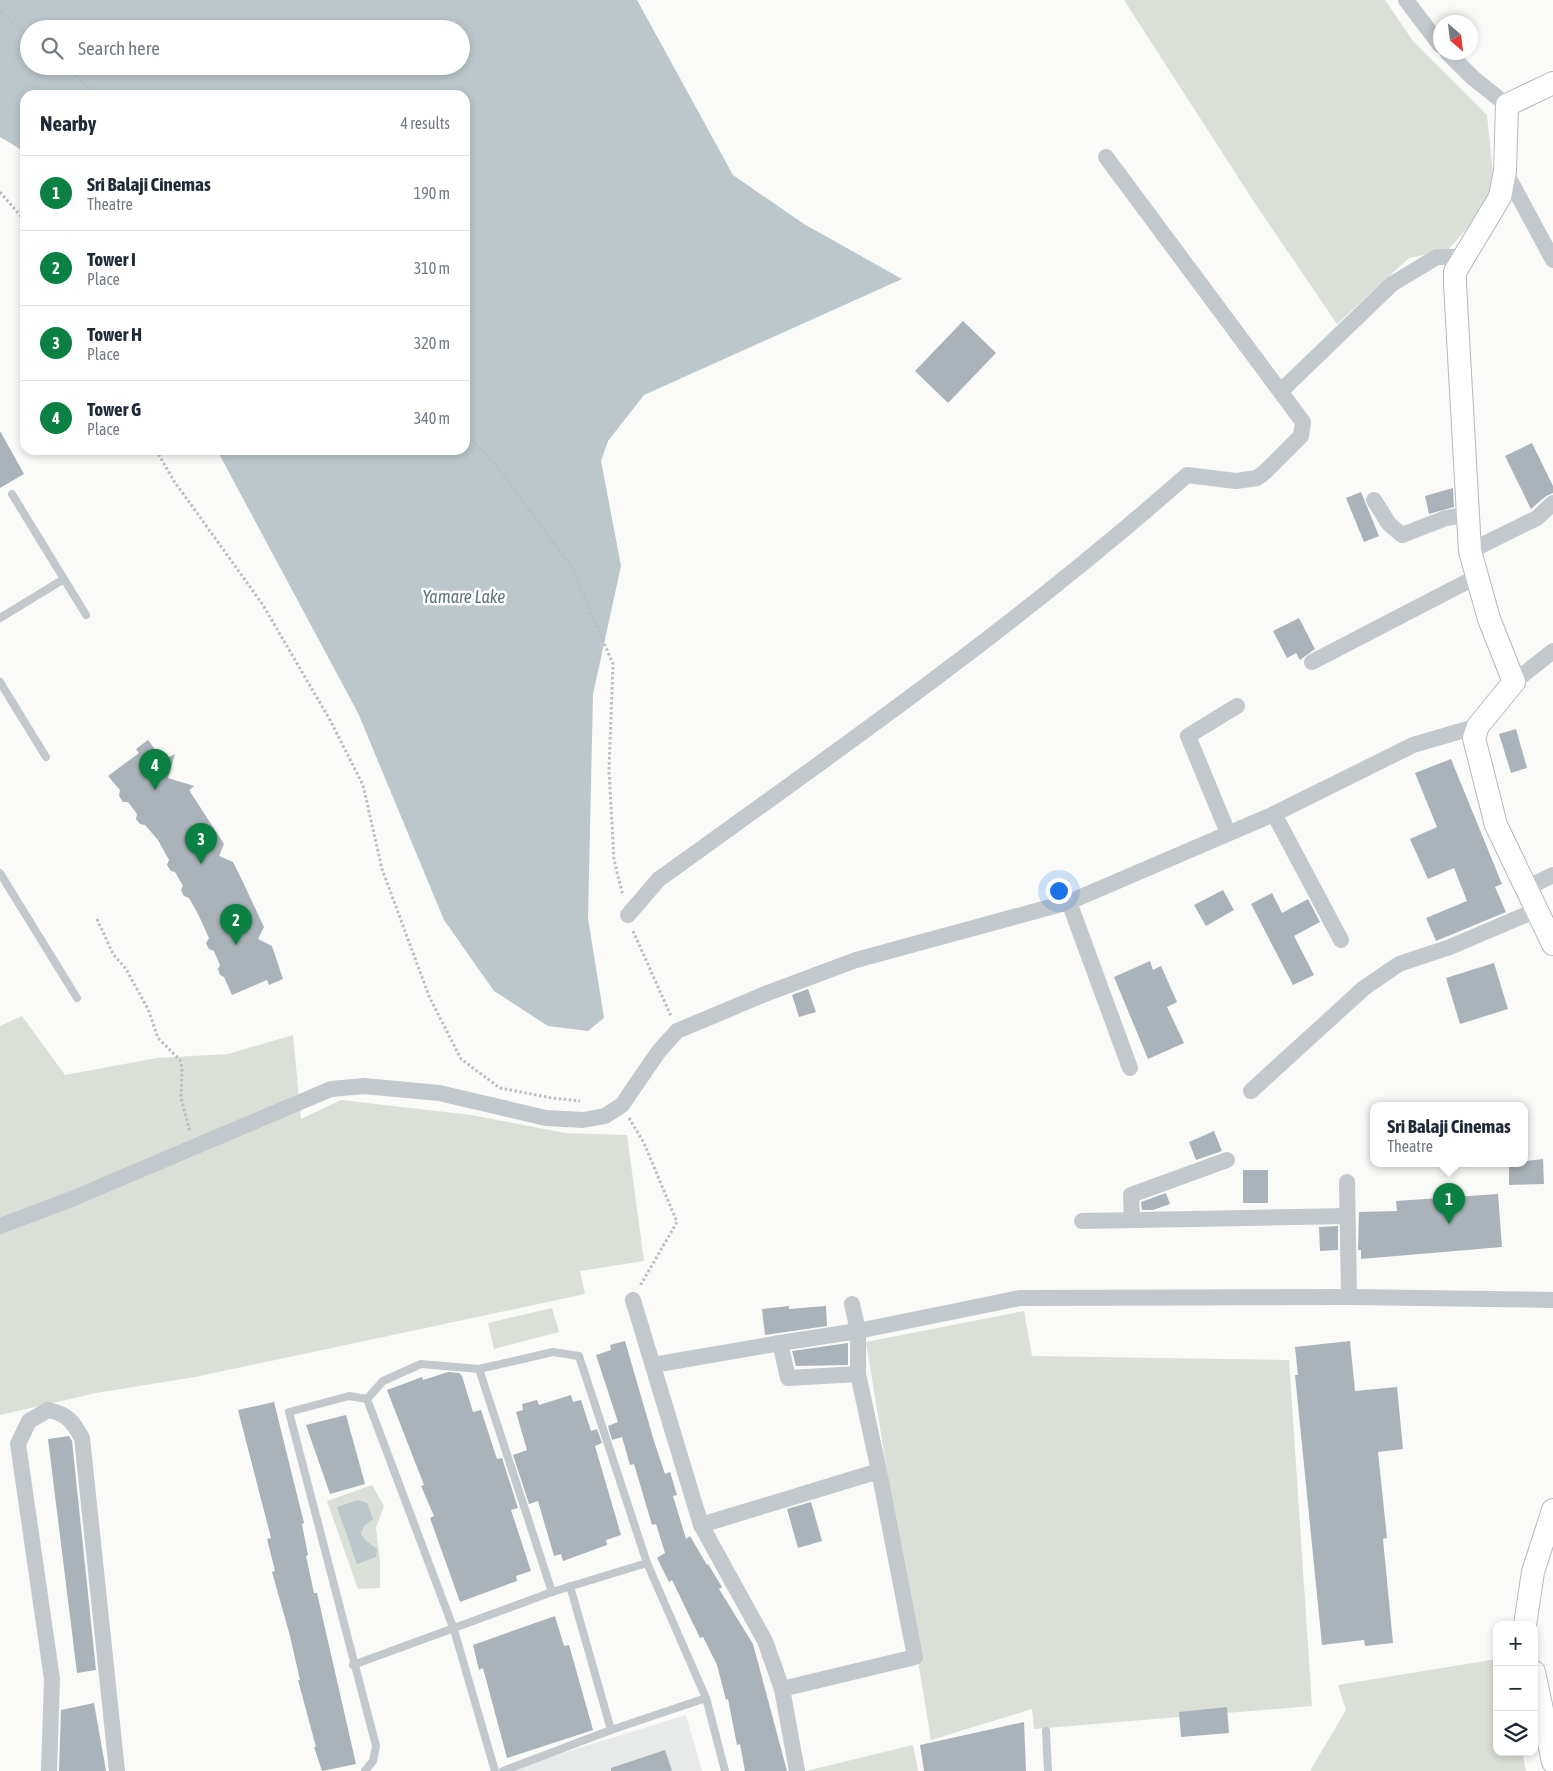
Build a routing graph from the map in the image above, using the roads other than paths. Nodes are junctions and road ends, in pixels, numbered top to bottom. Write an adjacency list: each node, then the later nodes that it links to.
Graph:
1 (1406, 0): 2 (street)
2 (1433, 36)
3 (1455, 60): 5 (street)
4 (1553, 82): 5 (street)
5 (1507, 105): 7 (street)
6 (1106, 157): 10 (street)
7 (1505, 171): 8 (street); 9 (street)
8 (1465, 257): 10 (street); 14 (street)
9 (1553, 260)
10 (1281, 391): 34 (street)
11 (12, 494): 17 (lane)
12 (1374, 500): 14 (street)
13 (1553, 504): 15 (street)
14 (1466, 515): 15 (street)
15 (1470, 551): 16 (street)
16 (1476, 577): 21 (street); 23 (street)
17 (64, 579): 18 (lane); 19 (lane)
18 (86, 615)
19 (0, 618)
20 (1553, 651): 23 (street)
21 (1312, 662)
22 (0, 682): 26 (lane)
23 (1514, 682): 25 (street)
24 (1236, 706): 28 (street)
25 (1478, 726): 27 (street); 31 (street)
26 (46, 757)
27 (1274, 814): 28 (street); 35 (street)
28 (1228, 833): 32 (street)
29 (0, 873): 37 (lane)
30 (1553, 875): 31 (street)
31 (1526, 888): 33 (street)
32 (1069, 902): 38 (street); 45 (street)
33 (1537, 910): 36 (street); 39 (street)
34 (628, 915)
35 (1341, 940)
36 (1553, 944)
37 (77, 998)
38 (1130, 1068)
39 (1250, 1091)
40 (1227, 1160): 43 (street)
41 (1347, 1182): 42 (street)
42 (1347, 1216): 43 (street); 46 (street)
43 (1132, 1220): 44 (street)
44 (1082, 1221)
45 (0, 1226)
46 (1349, 1297): 48 (street); 50 (street)
47 (633, 1300): 52 (street)
48 (1553, 1300)
49 (852, 1304): 50 (street)
50 (858, 1331): 51 (street); 54 (street)
51 (780, 1343): 52 (street); 54 (street)
52 (652, 1365): 58 (street)
53 (479, 1370): 55 (lane); 59 (lane); 61 (lane)
54 (858, 1374): 56 (street)
55 (367, 1398): 63 (lane); 64 (lane)
56 (879, 1471): 58 (street); 65 (street)
57 (1553, 1510): 62 (street)
58 (701, 1525): 65 (street)
59 (647, 1563): 60 (lane); 67 (lane)
60 (570, 1586): 61 (lane); 68 (lane)
61 (552, 1592): 63 (lane)
62 (1526, 1621)
63 (454, 1630): 64 (lane); 74 (lane)
64 (353, 1665): 73 (lane)
65 (782, 1689): 77 (street)
66 (1538, 1691): 70 (street)
67 (706, 1698): 68 (lane); 76 (lane)
68 (611, 1730): 75 (lane)
69 (1046, 1731): 78 (lane)
70 (1553, 1762)
71 (50, 1771): 72 (street)
72 (117, 1771)
73 (365, 1771)
74 (495, 1771)
75 (503, 1771)
76 (725, 1771)
77 (797, 1771)
78 (1048, 1771)

